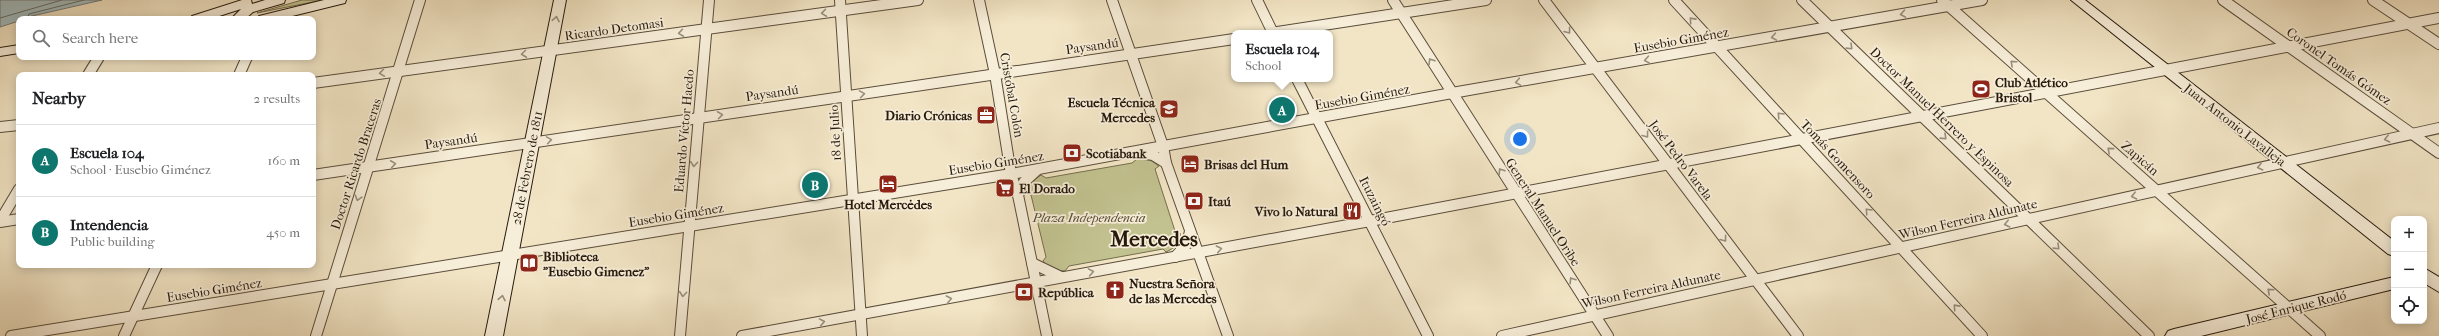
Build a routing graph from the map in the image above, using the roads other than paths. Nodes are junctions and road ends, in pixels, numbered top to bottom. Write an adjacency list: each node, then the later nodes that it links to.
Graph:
1 (279, 0): 26 (street)
2 (340, 0): 27 (street)
3 (420, 0): 48 (street, Doctor Ricardo Braceras)
4 (560, 0): 39 (street, 28 de Febrero de 1811, one-way to 4)
5 (709, 0): 31 (street, Eduardo Víctor Haedo)
6 (840, 0): 22 (street, 18 de Julio)
7 (918, 0): 22 (street, Ricardo Detomasi)
8 (978, 0): 51 (street, Cristóbal Colón)
9 (1112, 0): 41 (street)
10 (1257, 0): 32 (street)
11 (1393, 0): 23 (street, General Manuel Oribe)
12 (1486, 0): 23 (street)
13 (1544, 0): 46 (street, José Pedro Varela, one-way to 46)
14 (1674, 0): 37 (street, Tomás Gomensoro, one-way to 14)
15 (1802, 0): 30 (street, Doctor Manuel Herrero y Espinosa)
16 (1982, 0): 21 (street, Eusebio Giménez)
17 (2077, 0): 47 (street, Juan Antonio Lavalleja)
18 (2223, 0): 36 (street, Coronel Tomás Gómez)
19 (2373, 0): 29 (street)
20 (252, 1): 24 (street); 25 (street)
21 (1945, 3): 30 (street, Eusebio Giménez, one-way to 30); 54 (street, Zapicán, one-way to 21)
22 (841, 11): 31 (street, Ricardo Detomasi, one-way to 31); 56 (street, 18 de Julio)
23 (1400, 12): 33 (street); 55 (street, General Manuel Oribe, one-way to 23)
24 (206, 16)
25 (226, 16)
26 (241, 16)
27 (276, 16)
28 (2439, 18): 29 (street)
29 (2409, 24): 35 (street); 36 (street)
30 (1830, 27): 37 (street, Eusebio Giménez, one-way to 37); 57 (street, Doctor Manuel Herrero y Espinosa, one-way to 57)
31 (706, 29): 39 (street, Ricardo Detomasi, one-way to 39); 58 (street, Eduardo Víctor Haedo)
32 (1272, 30)
33 (1291, 30)
34 (1231, 39): 41 (street, Paysandú)
35 (2439, 44)
36 (2288, 46): 47 (street); 63 (street, Coronel Tomás Gómez)
37 (1717, 47): 46 (street, Eusebio Giménez, one-way to 46); 64 (street, Tomás Gomensoro, one-way to 37)
38 (16, 49): 40 (street)
39 (550, 51): 48 (street, Ricardo Detomasi, one-way to 48); 65 (street, 28 de Febrero de 1811)
40 (0, 52)
41 (1131, 54): 51 (street, Paysandú); 66 (street)
42 (16, 55): 43 (street)
43 (0, 57)
44 (97, 60): 49 (street)
45 (246, 60): 50 (street)
46 (1596, 69): 55 (street, Eusebio Giménez, one-way to 55); 71 (street, José Pedro Varela, one-way to 71)
47 (2164, 69): 54 (street); 69 (street, Juan Antonio Lavalleja)
48 (399, 71): 53 (street, Ricardo Detomasi, one-way to 53); 72 (street, Doctor Ricardo Braceras)
49 (90, 72)
50 (240, 72)
51 (995, 74): 56 (street, Paysandú, one-way to 51); 74 (street, Cristóbal Colón)
52 (1299, 82): 59 (street, Ituzaingó)
53 (316, 83)
54 (2045, 92): 57 (street); 76 (street, Zapicán, one-way to 54)
55 (1452, 93): 59 (street, Eusebio Giménez); 77 (street, General Manuel Oribe, one-way to 55)
56 (846, 97): 58 (street, Paysandú, one-way to 56); 80 (street, 18 de Julio)
57 (1921, 115): 64 (street); 82 (street, Doctor Manuel Herrero y Espinosa, one-way to 82)
58 (698, 118): 65 (street, Paysandú, one-way to 58); 85 (street, Eduardo Víctor Haedo, one-way to 85)
59 (1317, 118): 66 (street, Eusebio Giménez); 83 (street, Ituzaingó)
60 (16, 124): 61 (street)
61 (0, 127)
62 (2439, 128): 63 (street, Wilson Ferreira Aldunate)
63 (2412, 134): 68 (street, Coronel Tomás Gómez); 69 (street, Wilson Ferreira Aldunate, one-way to 69)
64 (1801, 138): 71 (street); 87 (street, Tomás Gomensoro, one-way to 64)
65 (532, 143): 72 (street, Paysandú, one-way to 65); 90 (street, 28 de Febrero de 1811)
66 (1163, 146): 67 (street, Eusebio Giménez); 70 (street)
67 (1138, 153): 70 (street); 73 (street, Eusebio Giménez)
68 (2439, 153)
69 (2282, 162): 76 (street, Wilson Ferreira Aldunate, one-way to 76); 88 (street, Juan Antonio Lavalleja)
70 (1166, 163): 86 (street)
71 (1667, 163): 77 (street); 96 (street, José Pedro Varela, one-way to 96)
72 (368, 167): 75 (street, Paysandú); 98 (street, Doctor Ricardo Braceras, one-way to 98)
73 (1038, 169): 74 (street, Eusebio Giménez); 79 (street)
74 (1011, 174): 79 (street, Cristóbal Colón); 80 (street, Eusebio Giménez)
75 (316, 175)
76 (2156, 191): 82 (street, Wilson Ferreira Aldunate, one-way to 82); 101 (street, Zapicán, one-way to 76)
77 (1515, 192): 83 (street); 104 (street, General Manuel Oribe, one-way to 77)
78 (16, 195): 84 (street)
79 (1018, 195): 92 (street, Cristóbal Colón)
80 (852, 200): 85 (street, Eusebio Giménez); 102 (street, 18 de Julio)
81 (16, 219): 84 (street)
82 (2028, 219): 87 (street, Wilson Ferreira Aldunate, one-way to 87); 119 (street, Doctor Manuel Herrero y Espinosa, one-way to 119)
83 (1370, 221): 89 (street, one-way to 83); 114 (street, Ituzaingó)
84 (0, 222)
85 (689, 226): 90 (street, Eusebio Giménez); 109 (street, Eduardo Víctor Haedo, one-way to 109)
86 (1190, 231): 89 (street); 91 (street)
87 (1902, 248): 96 (street, Wilson Ferreira Aldunate); 118 (street, Tomás Gomensoro, one-way to 87)
88 (2391, 248)
89 (1199, 253): 91 (street); 113 (street)
90 (510, 256): 98 (street, Eusebio Giménez); 108 (street, 28 de Febrero de 1811, one-way to 90)
91 (1174, 257): 95 (street, one-way to 91)
92 (1032, 263): 95 (street); 97 (street, Cristóbal Colón)
93 (156, 268): 103 (street)
94 (2428, 274): 100 (street)
95 (1063, 277): 97 (street)
96 (1756, 280): 104 (street, Wilson Ferreira Aldunate); 117 (street, José Pedro Varela)
97 (1036, 282): 102 (street, one-way to 97); 112 (street, Cristóbal Colón)
98 (332, 284): 103 (street, Eusebio Giménez); 107 (street, Doctor Ricardo Braceras)
99 (2391, 284): 101 (street, José Enrique Rodó)
100 (2439, 286)
101 (2289, 308): 120 (street, José Enrique Rodó); 121 (street, Zapicán)
102 (860, 315): 110 (street, one-way to 102); 111 (street, 18 de Julio)
103 (135, 316): 105 (street, Eusebio Giménez); 106 (street)
104 (1595, 316): 115 (street, Wilson Ferreira Aldunate); 116 (street, General Manuel Oribe)
105 (11, 336)
106 (124, 336)
107 (316, 336)
108 (494, 336)
109 (680, 336)
110 (742, 336)
111 (862, 336)
112 (1047, 336)
113 (1228, 336)
114 (1428, 336)
115 (1502, 336)
116 (1608, 336)
117 (1798, 336)
118 (1982, 336)
119 (2149, 336)
120 (2174, 336)
121 (2320, 336)

